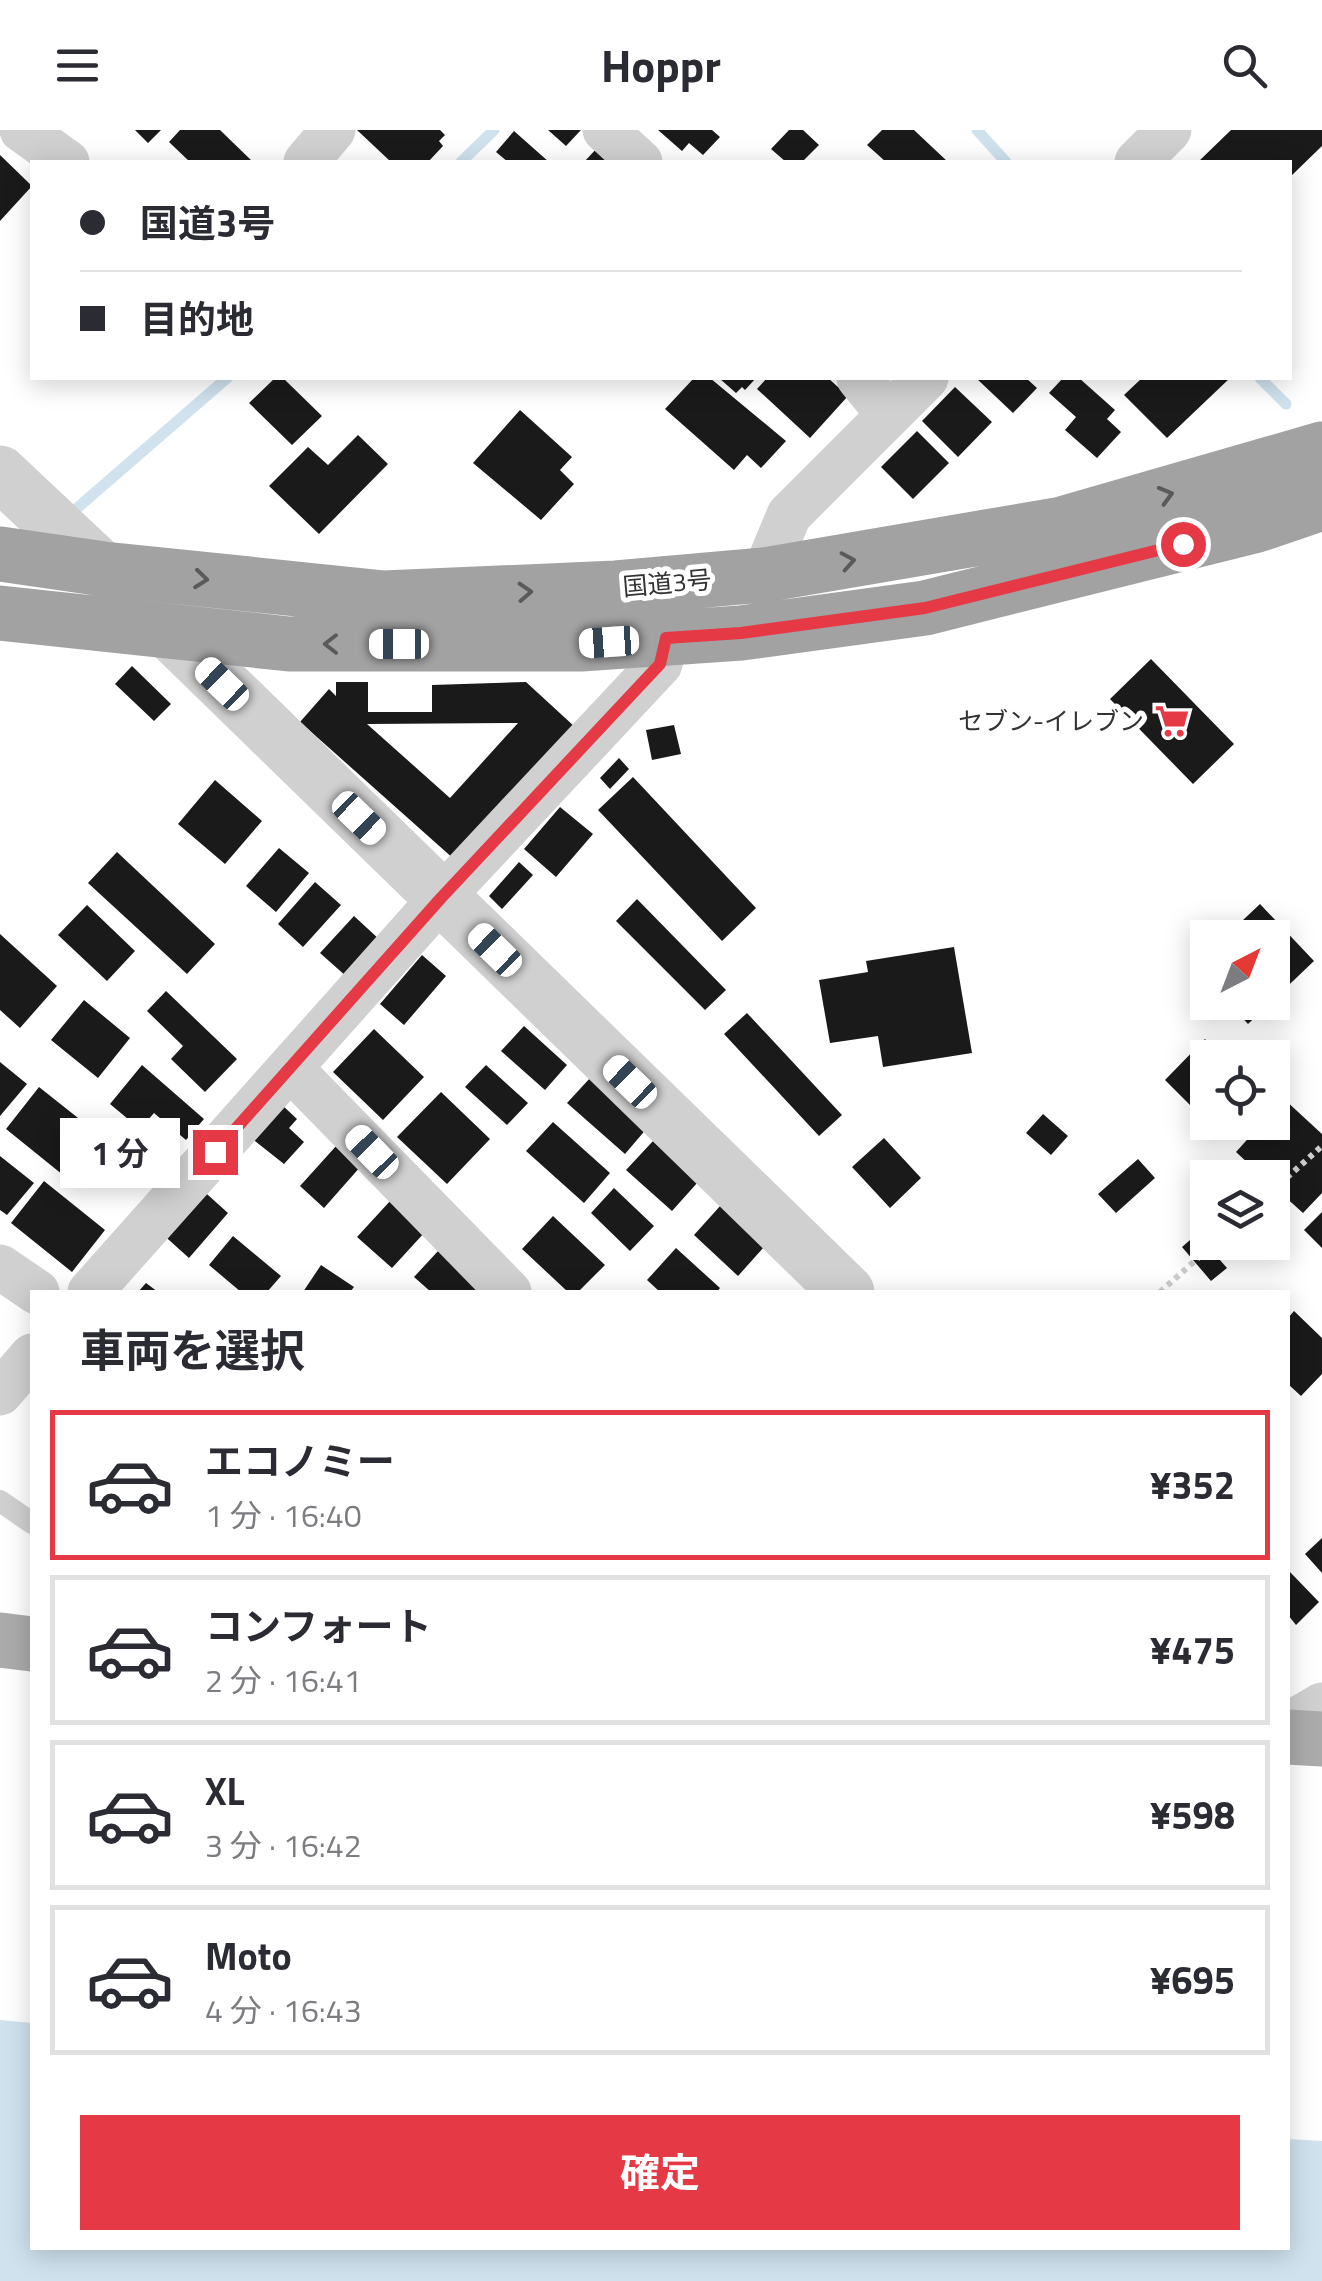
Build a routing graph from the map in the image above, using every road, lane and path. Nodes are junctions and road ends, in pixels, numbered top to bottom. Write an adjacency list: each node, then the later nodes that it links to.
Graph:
1 (22, 130): 5 (street)
2 (333, 130): 6 (street)
3 (605, 130): 7 (street)
4 (1169, 130): 8 (street)
5 (64, 160)
6 (308, 160)
7 (638, 160)
8 (1139, 160)
9 (862, 380): 11 (street)
10 (924, 380): 11 (street)
11 (889, 416): 17 (street)
12 (1322, 449): 17 (highway, 国道3号, one-way to 12)
13 (0, 473): 16 (street)
14 (1322, 503): 20 (highway)
15 (0, 554): 16 (highway, 国道3号)
16 (104, 569): 17 (highway, 国道3号, one-way to 17); 19 (street)
17 (764, 574)
18 (0, 613): 19 (highway)
19 (167, 630): 20 (highway, one-way to 19); 21 (street)
20 (666, 638): 21 (street)
21 (441, 898): 22 (street); 30 (street)
22 (290, 1068): 28 (street); 29 (street)
23 (1322, 1146): 24 (path)
24 (1290, 1175)
25 (1196, 1260): 31 (path)
26 (0, 1267): 27 (street)
27 (34, 1290)
28 (92, 1290)
29 (507, 1290)
30 (845, 1290)
31 (1162, 1290)
32 (30, 1358): 33 (street)
33 (0, 1393)
34 (0, 1500): 35 (lane)
35 (30, 1522)
36 (0, 1640): 37 (main road)
37 (30, 1644)
38 (1322, 1705): 39 (street)
39 (1290, 1723)
40 (1290, 1737): 41 (main road)
41 (1322, 1740)

